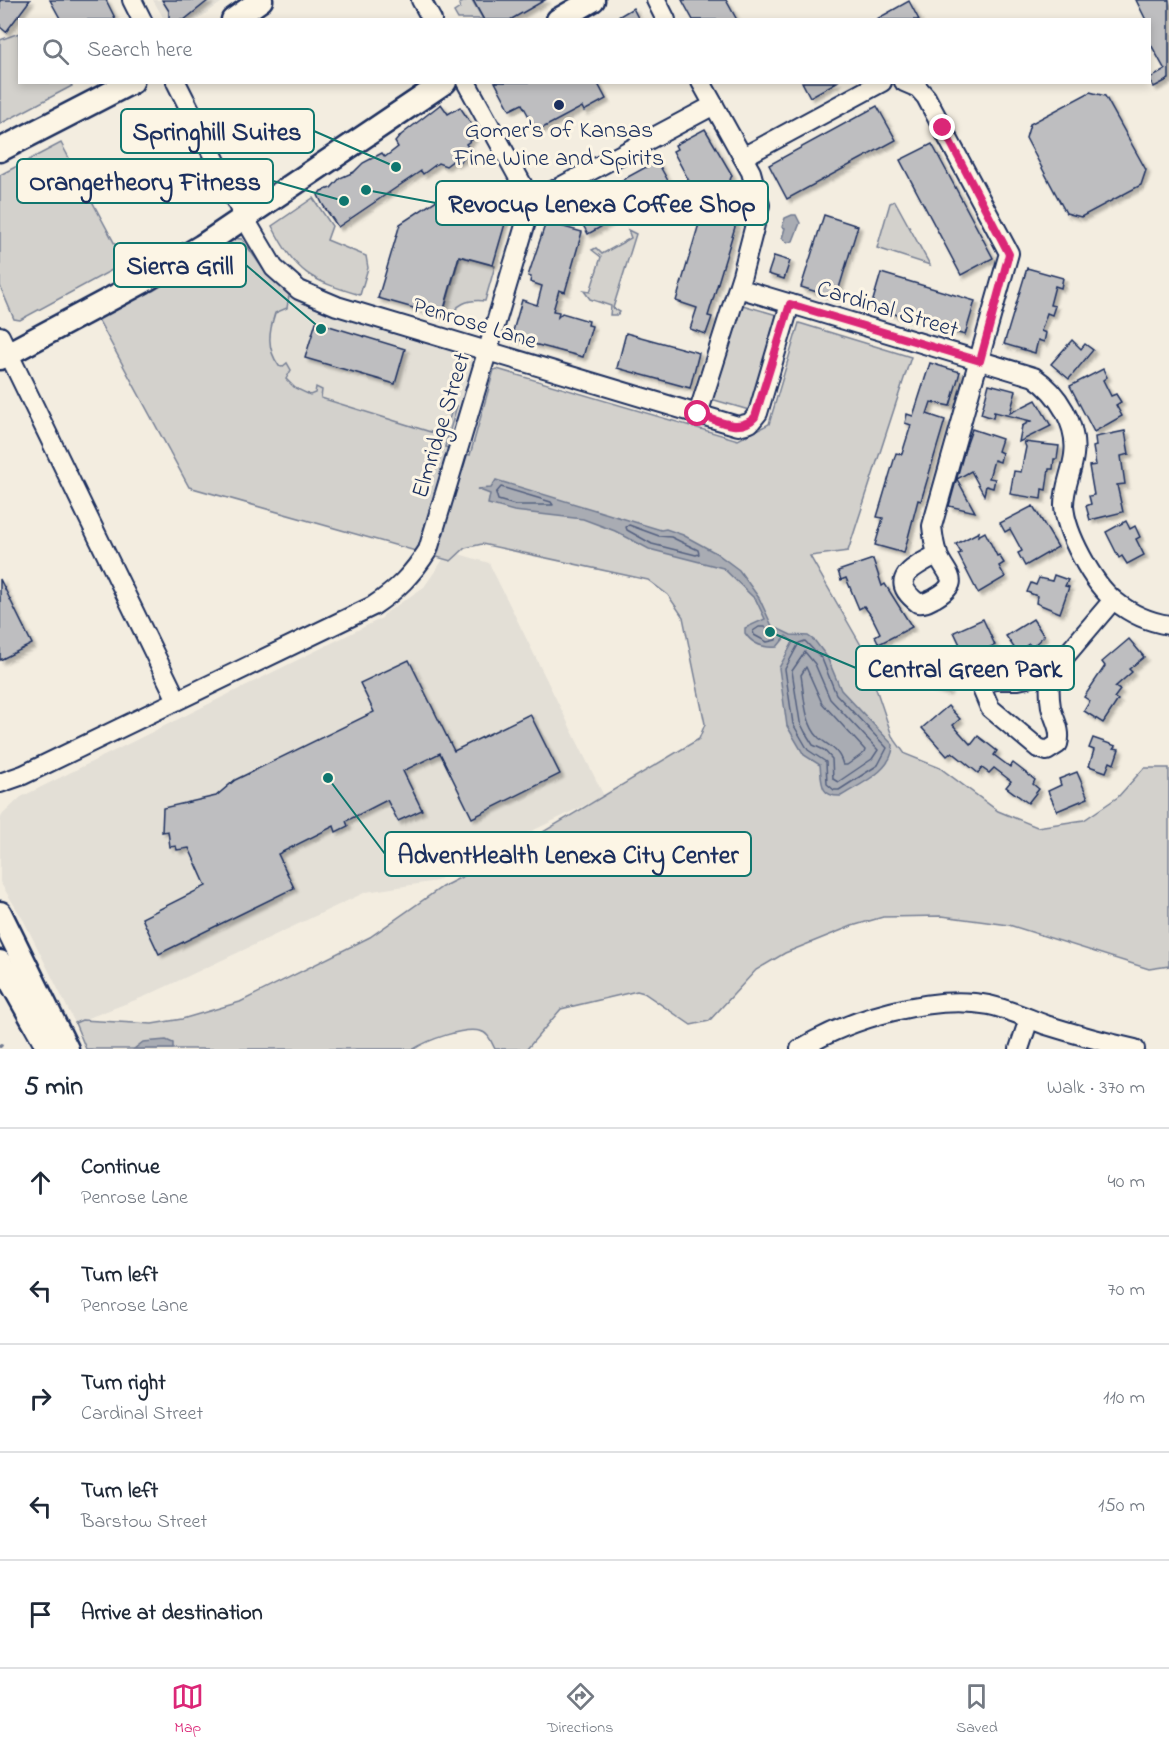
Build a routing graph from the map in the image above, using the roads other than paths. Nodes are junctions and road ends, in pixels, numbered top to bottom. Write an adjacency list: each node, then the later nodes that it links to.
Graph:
1 (132, 0): 6 (street)
2 (261, 0): 7 (main road)
3 (421, 0): 8 (street)
4 (593, 0): 9 (main road)
5 (656, 0): 10 (street)
6 (141, 18)
7 (236, 18)
8 (431, 18)
9 (562, 18)
10 (665, 18)
11 (128, 84): 19 (main road)
12 (177, 84): 22 (street, Penrose Lane)
13 (442, 84): 22 (main road)
14 (467, 84): 21 (street)
15 (702, 84): 18 (street)
16 (878, 84): 20 (street)
17 (908, 84): 27 (street)
18 (714, 105): 20 (street); 21 (street)
19 (0, 150)
20 (743, 157): 23 (street)
21 (532, 202): 26 (street, Elmridge Street)
22 (245, 219): 25 (main road); 26 (street, Penrose Lane)
23 (738, 288): 24 (street, Cardinal Street); 28 (street)
24 (790, 304): 27 (street, Cardinal Street); 28 (street, Penrose Lane)
25 (3, 349): 33 (street)
26 (488, 350): 28 (street, Penrose Lane); 33 (street, Elmridge Street)
27 (980, 361): 29 (street); 30 (street, Cardinal Street)
28 (698, 414)
29 (938, 554)
30 (1113, 600): 31 (street, Cardinal Street); 32 (street)
31 (1169, 625)
32 (1051, 673): 32 (street)
33 (177, 700): 34 (street, Elmridge Street)
34 (18, 777): 35 (street); 36 (street)
35 (0, 783)
36 (0, 792)
37 (0, 913): 41 (main road)
38 (0, 962): 40 (main road)
39 (1029, 1019): 42 (street); 43 (street); 44 (street)
40 (49, 1049)
41 (68, 1049)
42 (801, 1049)
43 (1018, 1049)
44 (1135, 1049)

